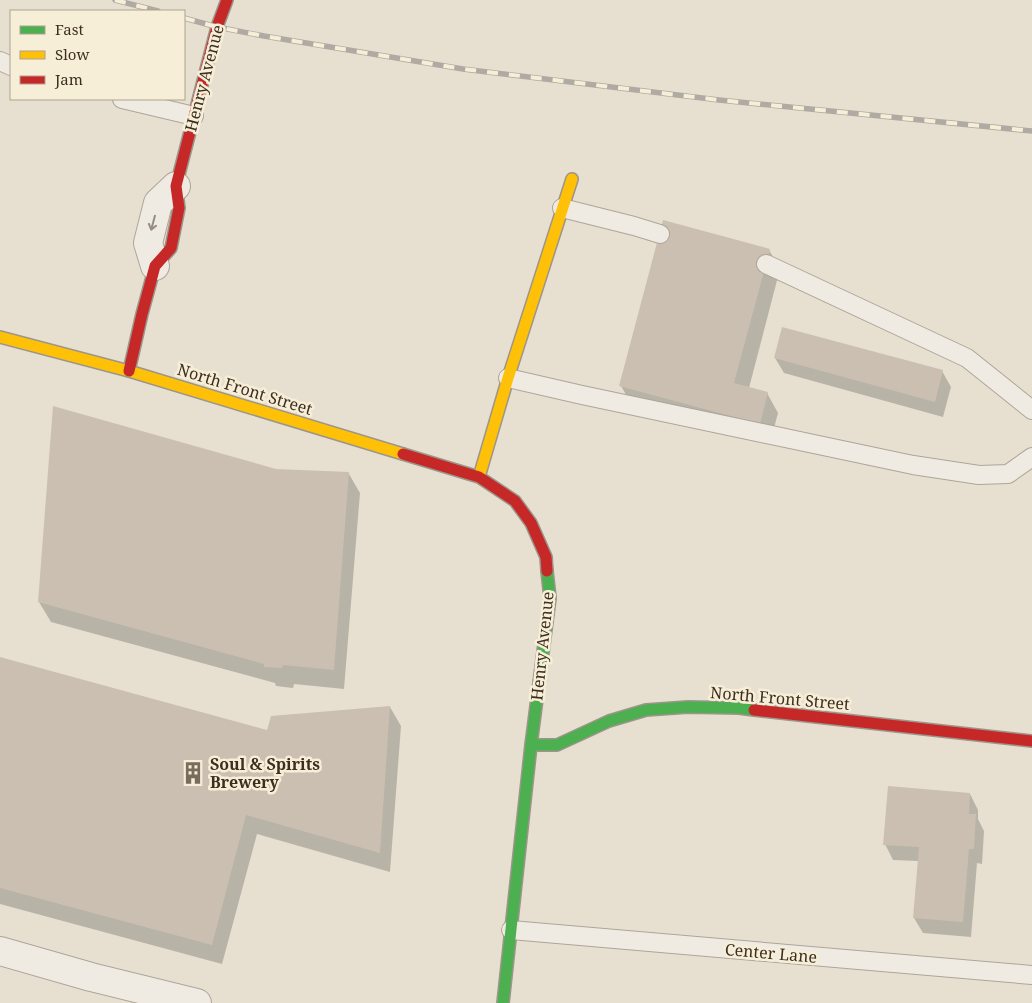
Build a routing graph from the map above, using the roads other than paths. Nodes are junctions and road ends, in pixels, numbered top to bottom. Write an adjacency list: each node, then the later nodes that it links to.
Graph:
1 (227, 0): 3 (street, Henry Avenue)
2 (126, 100): 3 (lane)
3 (194, 116): 5 (street, Henry Avenue)
4 (572, 179): 6 (street)
5 (176, 186): 9 (street, Henry Avenue)
6 (562, 208): 7 (lane); 12 (street)
7 (660, 234)
8 (766, 264): 13 (lane)
9 (155, 266): 11 (street, Henry Avenue)
10 (0, 337): 11 (street, North Front Street)
11 (129, 371): 15 (street, North Front Street)
12 (508, 378): 14 (lane); 15 (street)
13 (1032, 410)
14 (1032, 457)
15 (479, 477): 17 (street, Henry Avenue)
16 (1032, 741): 17 (street, North Front Street)
17 (531, 745): 18 (street, Henry Avenue)
18 (511, 930): 20 (lane, Center Lane); 22 (street, Henry Avenue)
19 (0, 950): 21 (street)
20 (1032, 976)
21 (197, 1003)
22 (503, 1003)

